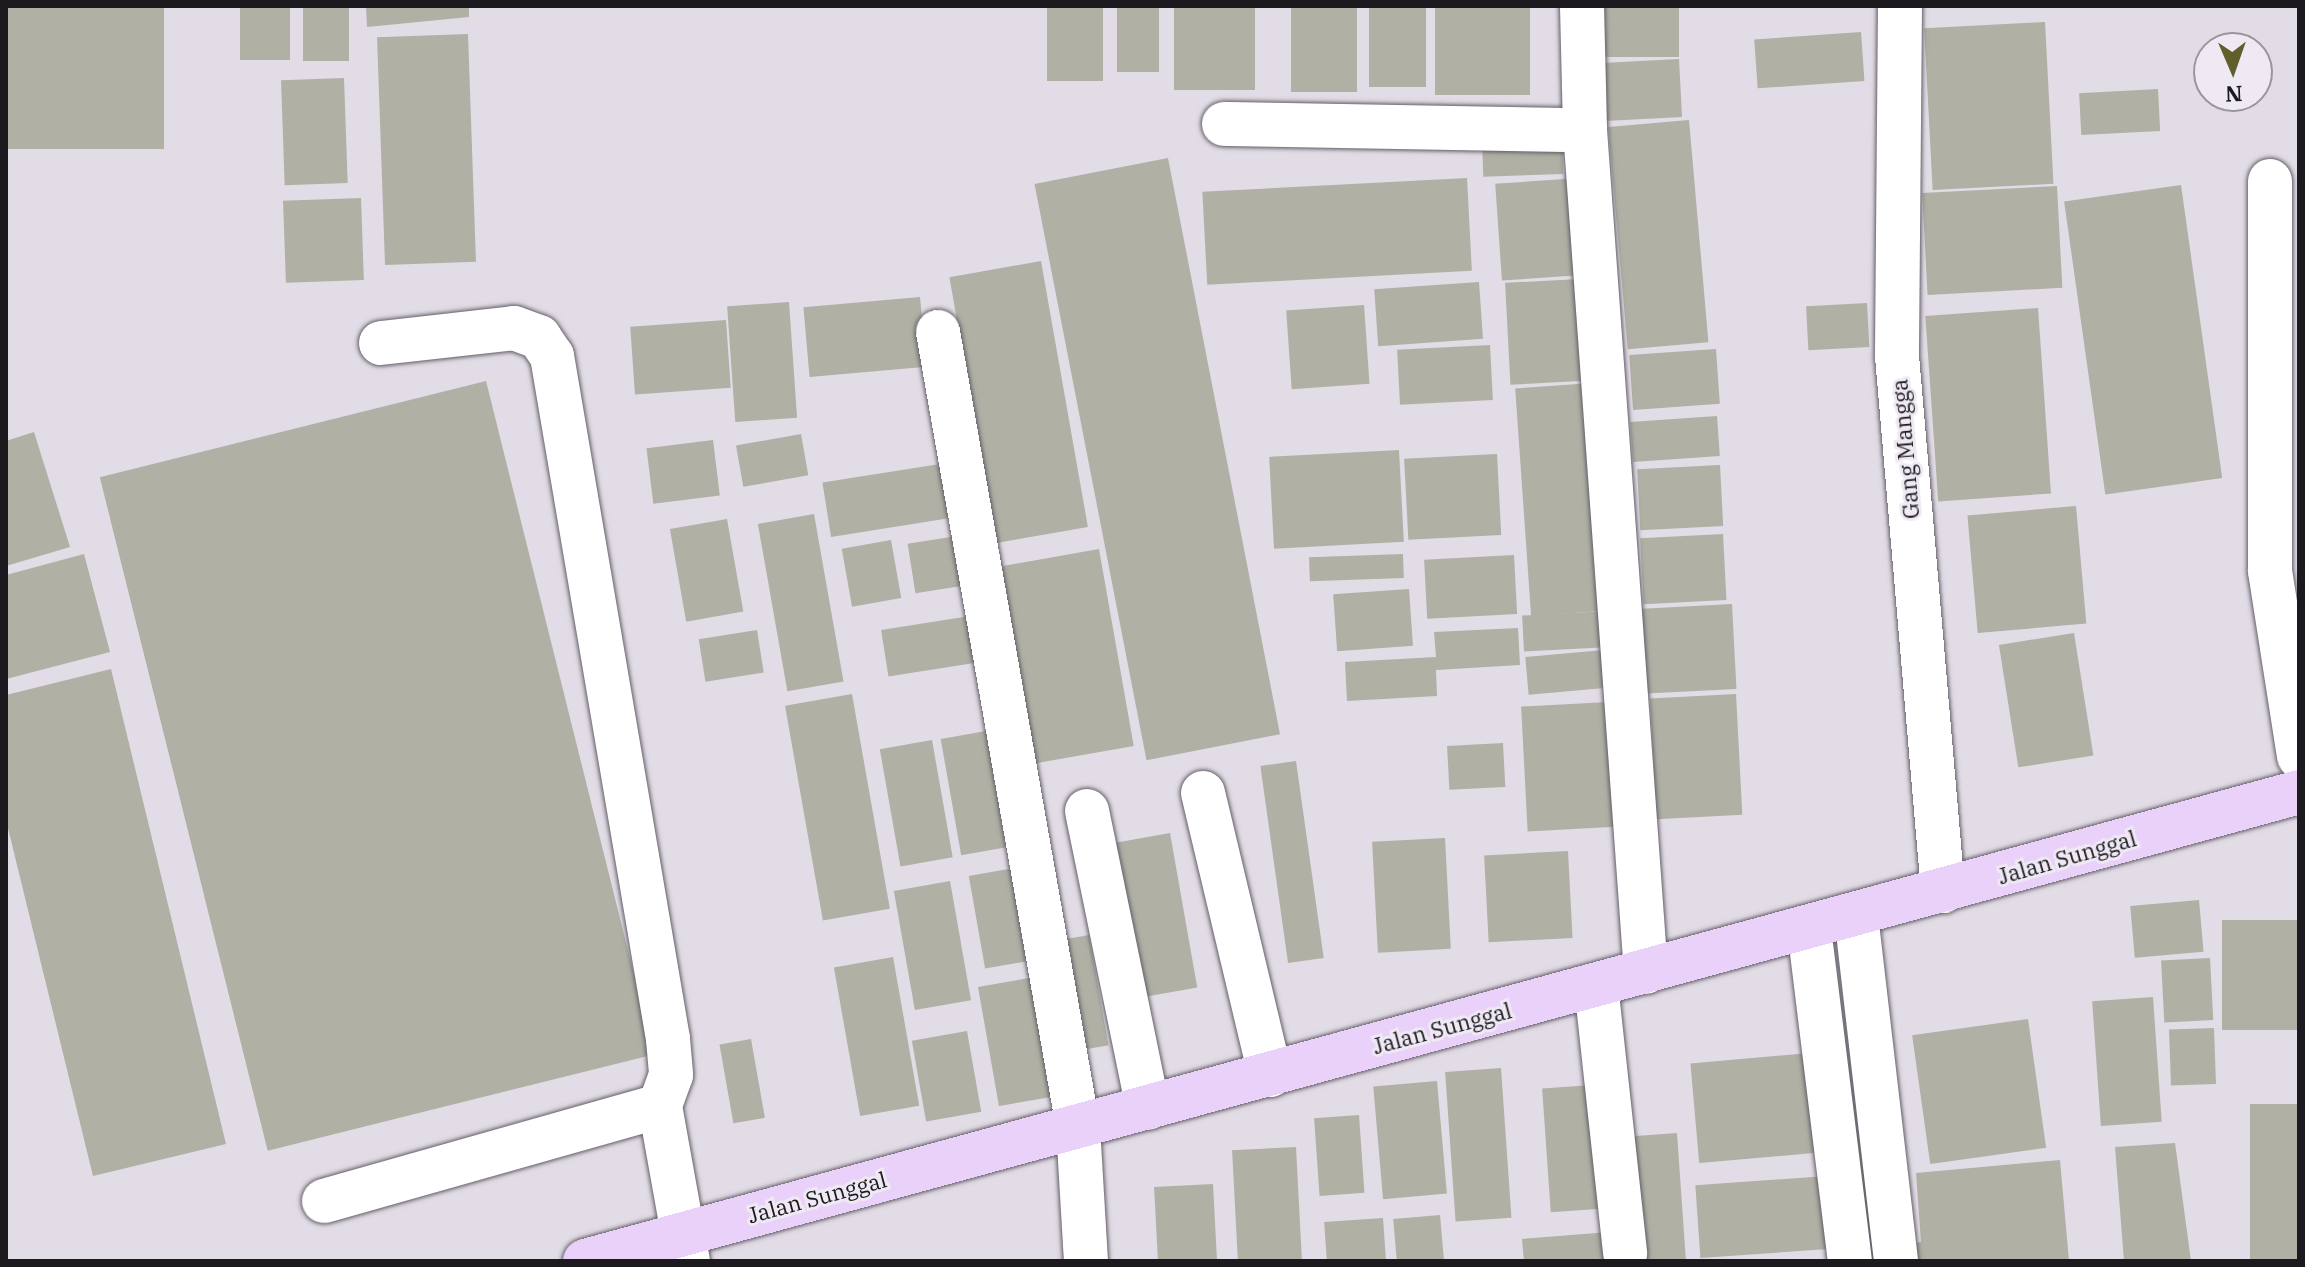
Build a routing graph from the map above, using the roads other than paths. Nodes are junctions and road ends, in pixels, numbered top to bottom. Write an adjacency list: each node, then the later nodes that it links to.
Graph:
1 (1582, 6): 4 (street)
2 (1900, 6): 12 (street, Gang Mangga)
3 (1224, 124): 4 (street)
4 (1585, 130): 15 (street)
5 (2270, 181): 8 (street)
6 (938, 332): 20 (street)
7 (381, 343): 18 (street)
8 (2299, 757)
9 (2299, 792): 12 (main road, Jalan Sunggal)
10 (1203, 793): 17 (street)
11 (1087, 811): 19 (street)
12 (1943, 891): 13 (main road, Jalan Sunggal)
13 (1856, 915): 14 (main road, Jalan Sunggal); 27 (street)
14 (1809, 928): 15 (main road, Jalan Sunggal); 26 (street)
15 (1646, 972): 16 (main road, Jalan Sunggal)
16 (1596, 985): 17 (main road, Jalan Sunggal); 23 (street)
17 (1270, 1075): 19 (main road, Jalan Sunggal)
18 (660, 1106): 21 (street); 22 (street)
19 (1148, 1108): 20 (main road, Jalan Sunggal)
20 (1078, 1127): 22 (main road, Jalan Sunggal); 25 (street)
21 (324, 1201)
22 (686, 1248): 24 (main road, Jalan Sunggal)
23 (1625, 1253)
24 (585, 1261)
25 (1086, 1261)
26 (1850, 1261)
27 (1896, 1261)

